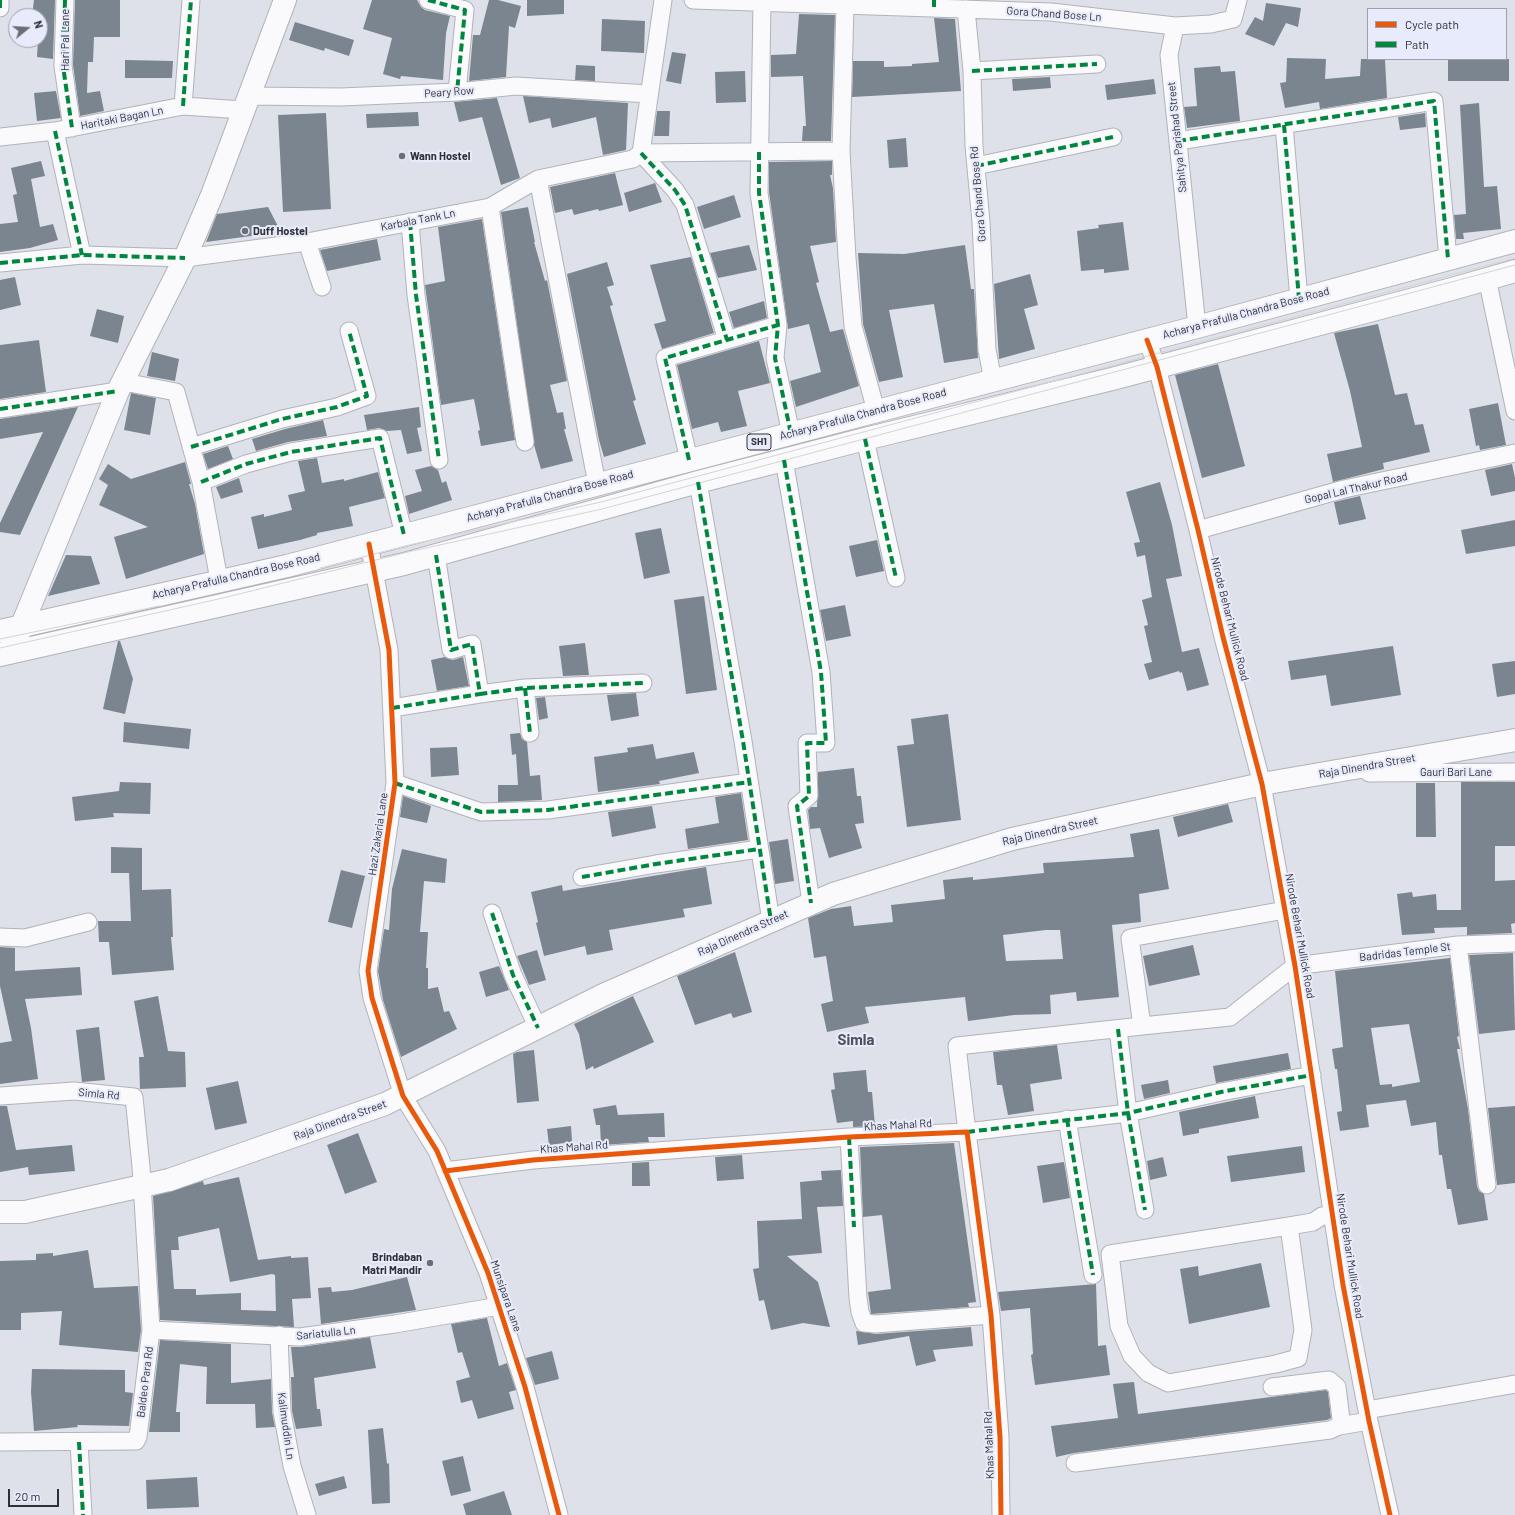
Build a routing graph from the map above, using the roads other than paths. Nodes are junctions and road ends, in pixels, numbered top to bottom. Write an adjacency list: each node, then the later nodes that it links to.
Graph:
1 (0, 0): 13 (street)
2 (65, 0): 23 (street, Hari Pal Lane)
3 (191, 0): 21 (street)
4 (285, 0): 20 (main road)
5 (428, 0): 18 (street)
6 (663, 0): 19 (street)
7 (693, 0): 9 (street, Gora Chand Bose Ln)
8 (1238, 0): 15 (street)
9 (762, 2): 12 (street, Gora Chand Bose Ln); 28 (street)
10 (934, 4): 12 (street, Gora Chand Bose Ln); 14 (street, Gora Chand Bose Ln)
11 (1017, 5): 14 (street, Gora Chand Bose Ln); 15 (street, Gora Chand Bose Ln)
12 (845, 6): 29 (street)
13 (0, 8)
14 (966, 9): 17 (street, Gora Chand Bose Rd)
15 (1175, 26): 27 (street, Sahitya Parishad Street)
16 (1097, 64): 17 (street)
17 (972, 71): 31 (street, Gora Chand Bose Rd)
18 (457, 92): 19 (street, Peary Row); 20 (street, Peary Row)
19 (649, 94): 30 (street)
20 (246, 103): 21 (street, Haritaki Bagan Ln); 38 (main road)
21 (183, 106): 23 (street, Haritaki Bagan Ln)
22 (1284, 125): 27 (street); 39 (street); 44 (street)
23 (72, 128): 24 (street, Haritaki Bagan Ln)
24 (55, 131): 25 (street, Haritaki Bagan Ln); 37 (street)
25 (0, 137)
26 (1113, 138): 31 (street)
27 (1178, 141): 46 (street, Sahitya Parishad Street)
28 (759, 152): 29 (street); 30 (street); 45 (street)
29 (841, 152): 54 (street)
30 (641, 153): 32 (street, Karbala Tank Ln); 48 (street)
31 (976, 166): 51 (street, Gora Chand Bose Rd)
32 (538, 179): 33 (street, Karbala Tank Ln); 66 (street)
33 (490, 206): 34 (street, Karbala Tank Ln); 58 (street)
34 (410, 222): 36 (street, Karbala Tank Ln); 61 (street)
35 (1515, 241): 39 (main road, Acharya Prafulla Chandra Bose Road / SH1)
36 (307, 242): 38 (street, Karbala Tank Ln); 43 (street)
37 (82, 255): 38 (street, Karbala Tank Ln); 40 (street, Karbala Tank Ln)
38 (185, 258): 52 (main road)
39 (1448, 259): 44 (main road, Acharya Prafulla Chandra Bose Road / SH1)
40 (0, 263)
41 (1515, 271): 42 (main road, SH1)
42 (1487, 278): 50 (main road, SH1); 55 (street)
43 (322, 287)
44 (1299, 299): 46 (main road, Acharya Prafulla Chandra Bose Road / SH1)
45 (778, 325): 48 (street); 56 (street)
46 (1198, 327): 49 (main road, Acharya Prafulla Chandra Bose Road / SH1)
47 (349, 331): 59 (street)
48 (727, 340): 62 (street)
49 (1147, 340): 50 (street, Nirode Behari Mullick Road); 51 (main road, Acharya Prafulla Chandra Bose Road / SH1)
50 (1157, 367): 57 (main road, SH1); 67 (street, Nirode Behari Mullick Road)
51 (993, 380): 54 (main road, Acharya Prafulla Chandra Bose Road / SH1)
52 (121, 387): 53 (street); 59 (street); 74 (main road)
53 (0, 409)
54 (876, 411): 56 (main road, Acharya Prafulla Chandra Bose Road / SH1)
55 (1515, 411)
56 (792, 434): 62 (main road, Acharya Prafulla Chandra Bose Road / SH1)
57 (865, 438): 63 (main road, SH1); 72 (street)
58 (525, 442)
59 (191, 447): 64 (street)
60 (1515, 453): 67 (street, Gopal Lal Thakur Road)
61 (440, 460)
62 (689, 460): 66 (main road, Acharya Prafulla Chandra Bose Road / SH1)
63 (784, 460): 65 (main road, SH1); 90 (street)
64 (201, 482): 68 (street); 73 (street)
65 (698, 482): 70 (main road, SH1); 85 (street)
66 (598, 484): 68 (main road, Acharya Prafulla Chandra Bose Road / SH1)
67 (1198, 530): 87 (street, Nirode Behari Mullick Road)
68 (404, 535): 69 (main road, Acharya Prafulla Chandra Bose Road / SH1)
69 (370, 544): 71 (street, Hazi Zakaria Lane); 73 (main road, Acharya Prafulla Chandra Bose Road / SH1)
70 (436, 555): 71 (main road, SH1); 79 (street)
71 (374, 570): 76 (main road, SH1); 80 (street, Hazi Zakaria Lane)
72 (896, 578)
73 (219, 580): 74 (main road, Acharya Prafulla Chandra Bose Road / SH1)
74 (21, 626): 75 (main road, Acharya Prafulla Chandra Bose Road / SH1); 76 (main road)
75 (0, 631)
76 (3, 654)
77 (643, 683): 78 (street)
78 (525, 688): 79 (street); 81 (street)
79 (480, 694): 80 (street)
80 (392, 708): 86 (street, Hazi Zakaria Lane)
81 (530, 733)
82 (1515, 740): 84 (main road, Raja Dinendra Street)
83 (1515, 772): 84 (street, Gauri Bari Lane)
84 (1325, 773): 87 (main road, Raja Dinendra Street)
85 (749, 782): 86 (street); 88 (street)
86 (395, 783): 104 (street, Hazi Zakaria Lane)
87 (1262, 784): 90 (main road, Raja Dinendra Street); 91 (street, Nirode Behari Mullick Road)
88 (760, 849): 89 (street); 93 (street)
89 (582, 877)
90 (811, 903): 93 (main road, Raja Dinendra Street)
91 (1285, 910): 98 (street, Nirode Behari Mullick Road); 99 (street)
92 (492, 913): 100 (street)
93 (771, 921): 100 (main road, Raja Dinendra Street)
94 (88, 922): 95 (street)
95 (0, 937)
96 (1515, 943): 97 (street, Badridas Temple St)
97 (1458, 945): 98 (street, Badridas Temple St); 110 (street)
98 (1295, 966): 99 (street); 102 (street, Nirode Behari Mullick Road)
99 (1142, 1026): 101 (street)
100 (538, 1028): 104 (main road, Raja Dinendra Street)
101 (1118, 1028): 105 (street); 107 (street)
102 (1312, 1075): 105 (street); 114 (street, Nirode Behari Mullick Road)
103 (0, 1096): 111 (street, Simla Rd)
104 (403, 1096): 109 (street, Munsipara Lane); 111 (main road, Raja Dinendra Street)
105 (1128, 1113): 106 (street); 112 (street)
106 (1067, 1119): 107 (street); 116 (street)
107 (967, 1132): 108 (street, Khas Mahal Rd); 118 (street, Khas Mahal Rd)
108 (849, 1137): 109 (street, Khas Mahal Rd); 118 (street)
109 (445, 1171): 117 (street, Munsipara Lane)
110 (1487, 1185)
111 (142, 1186): 113 (main road, Raja Dinendra Street); 119 (street, Baldeo Para Rd)
112 (1145, 1210)
113 (0, 1212)
114 (1333, 1220): 115 (street); 121 (street, Nirode Behari Mullick Road)
115 (1289, 1226): 115 (street)
116 (1093, 1275)
117 (499, 1306): 120 (street, Sariatulla Ln); 132 (street, Munsipara Lane)
118 (990, 1315): 133 (street, Khas Mahal Rd)
119 (151, 1330): 120 (street, Sariatulla Ln); 128 (street, Baldeo Para Rd)
120 (279, 1335): 131 (street, Kalimuddin Ln)
121 (1362, 1383): 124 (street); 125 (street, Nirode Behari Mullick Road)
122 (1515, 1384): 125 (street)
123 (1272, 1387): 124 (street)
124 (1337, 1387): 126 (street)
125 (1368, 1415): 126 (street); 134 (street, Nirode Behari Mullick Road)
126 (1339, 1426): 129 (street)
127 (0, 1442): 128 (street, Baldeo Para Rd)
128 (80, 1442): 130 (street)
129 (1075, 1463)
130 (83, 1515)
131 (307, 1515)
132 (559, 1515)
133 (1001, 1515)
134 (1390, 1515)

